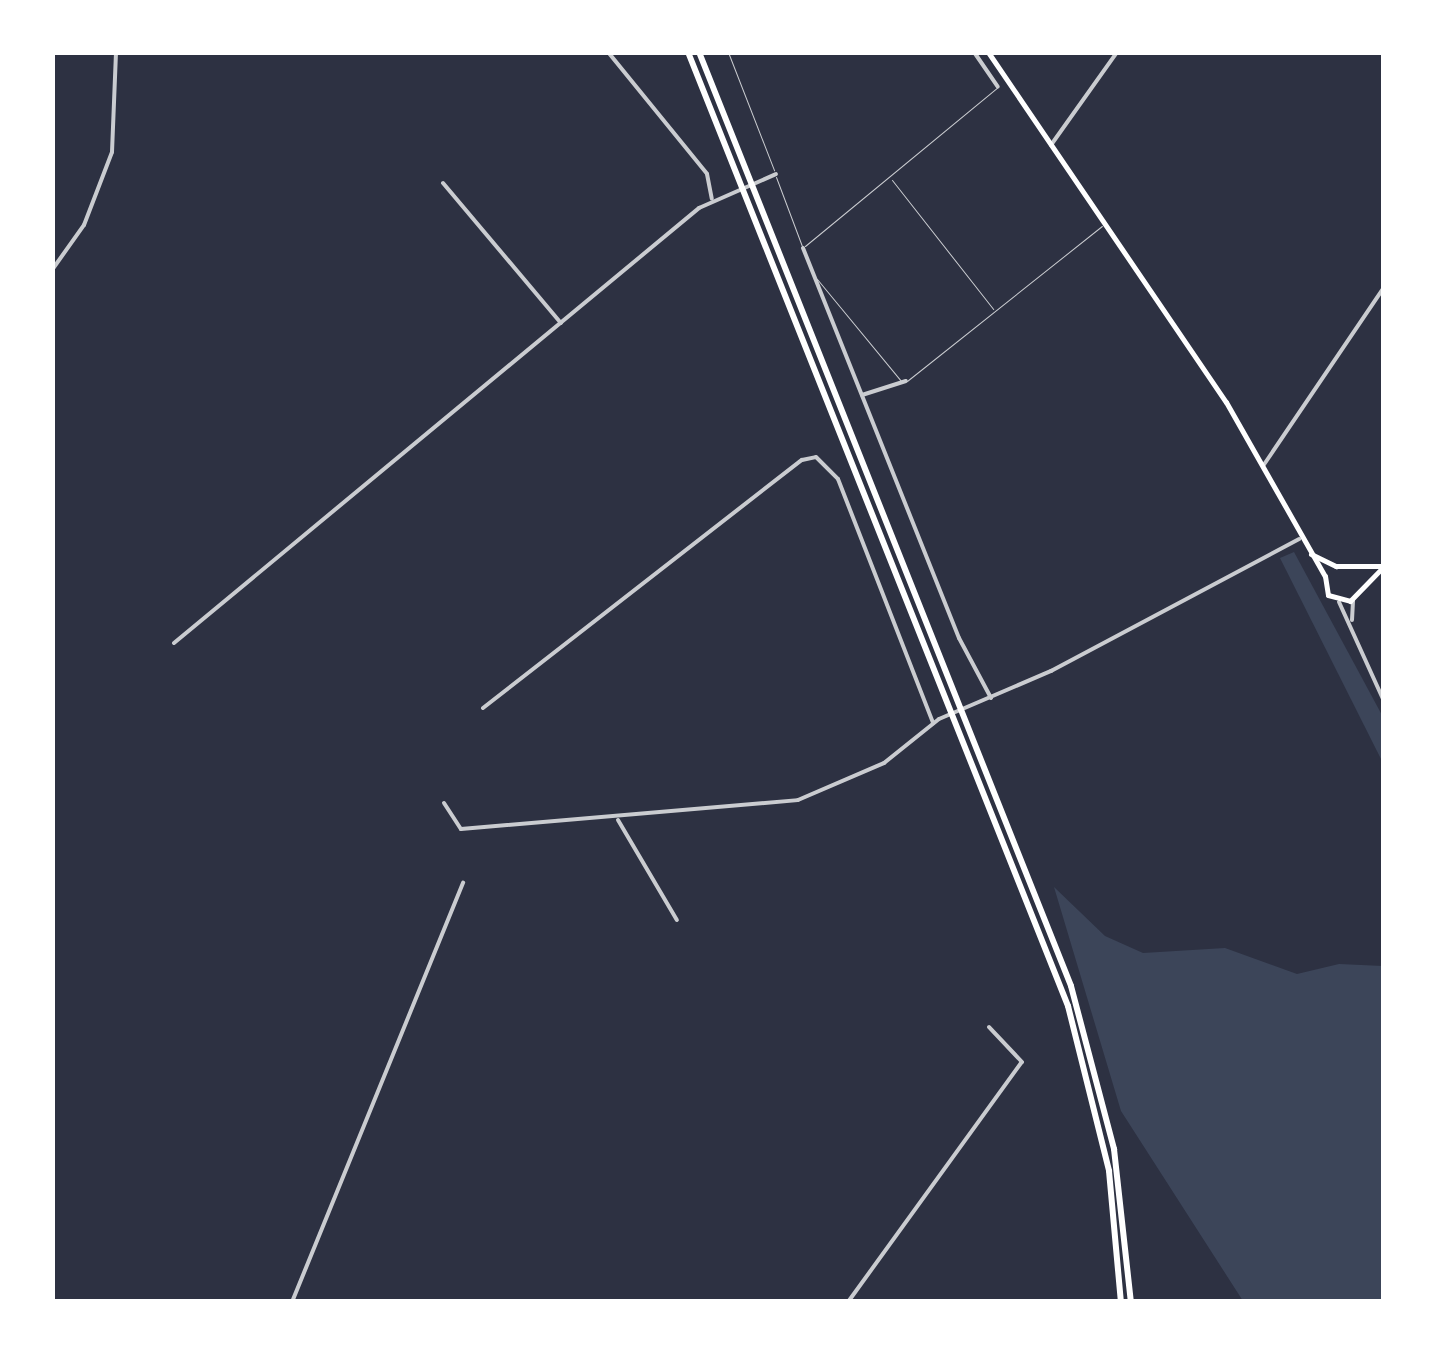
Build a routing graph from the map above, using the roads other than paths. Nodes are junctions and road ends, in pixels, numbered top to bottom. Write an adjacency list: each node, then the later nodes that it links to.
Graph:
1 (116, 52): 18 (street)
2 (608, 52): 15 (street)
3 (688, 52): 47 (highway)
4 (699, 52): 48 (highway)
5 (728, 52): 12 (lane)
6 (974, 52): 10 (street)
7 (988, 52): 9 (main road)
8 (1117, 52): 11 (street)
9 (1007, 80): 10 (lane); 11 (main road)
10 (998, 88): 13 (lane)
11 (1051, 146): 16 (main road)
12 (776, 174): 15 (street); 17 (lane)
13 (890, 177): 17 (lane); 20 (lane)
14 (444, 183): 21 (street)
15 (712, 198): 21 (street)
16 (1104, 224): 20 (lane); 24 (main road)
17 (803, 248): 22 (lane); 23 (street)
18 (52, 270)
19 (1384, 287): 24 (street)
20 (994, 311): 22 (lane)
21 (560, 324): 35 (street)
22 (906, 382): 23 (street)
23 (862, 395): 37 (street)
24 (1262, 468): 25 (main road)
25 (1299, 540): 26 (main road); 37 (street)
26 (1304, 548): 27 (main road); 30 (main road)
27 (1336, 566): 29 (main road); 30 (main road)
28 (1384, 566): 29 (main road); 31 (main road)
29 (1354, 569): 31 (main road)
30 (1326, 576): 33 (main road)
31 (1362, 586): 32 (main road)
32 (1354, 599): 33 (main road); 34 (street)
33 (1338, 602): 34 (street)
34 (1353, 630): 36 (street)
35 (174, 644)
36 (1382, 697)
37 (991, 698): 39 (street)
38 (483, 708): 39 (street)
39 (936, 721): 41 (street)
40 (444, 803): 41 (street)
41 (618, 820): 43 (street)
42 (462, 883): 45 (street)
43 (677, 920)
44 (989, 1027): 46 (street)
45 (292, 1302)
46 (848, 1302)
47 (1122, 1302)
48 (1130, 1302)

